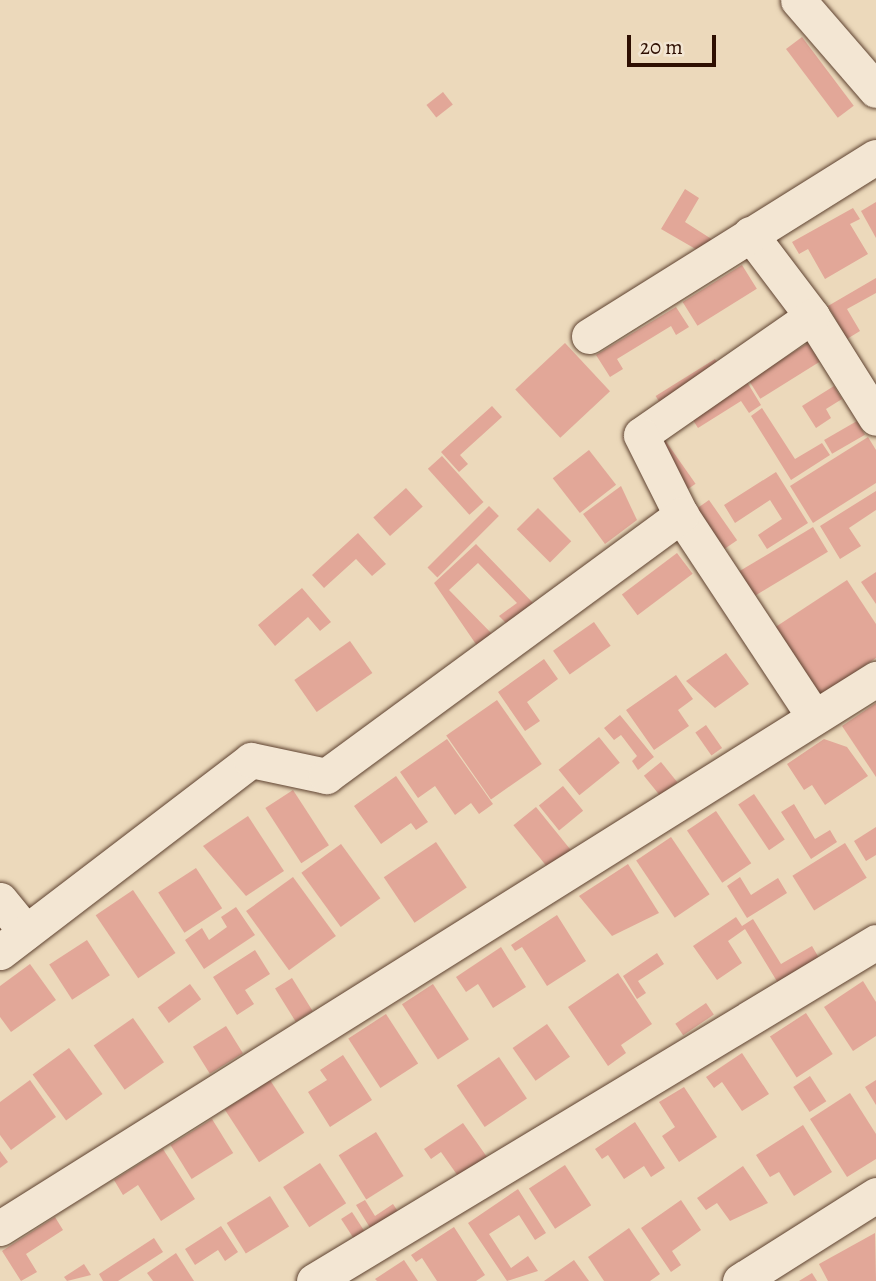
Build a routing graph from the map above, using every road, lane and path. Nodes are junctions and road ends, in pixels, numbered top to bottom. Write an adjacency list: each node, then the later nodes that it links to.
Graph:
1 (798, 0): 2 (street)
2 (876, 90)
3 (876, 156): 4 (street)
4 (750, 234): 5 (street); 6 (street)
5 (813, 316): 7 (street); 8 (street)
6 (589, 336)
7 (876, 418)
8 (681, 515): 10 (street); 12 (street)
9 (876, 679): 10 (street)
10 (814, 717): 15 (street)
11 (0, 901): 12 (street)
12 (13, 942)
13 (876, 942): 16 (street)
14 (876, 1195): 17 (street)
15 (0, 1228)
16 (314, 1281)
17 (740, 1281)

